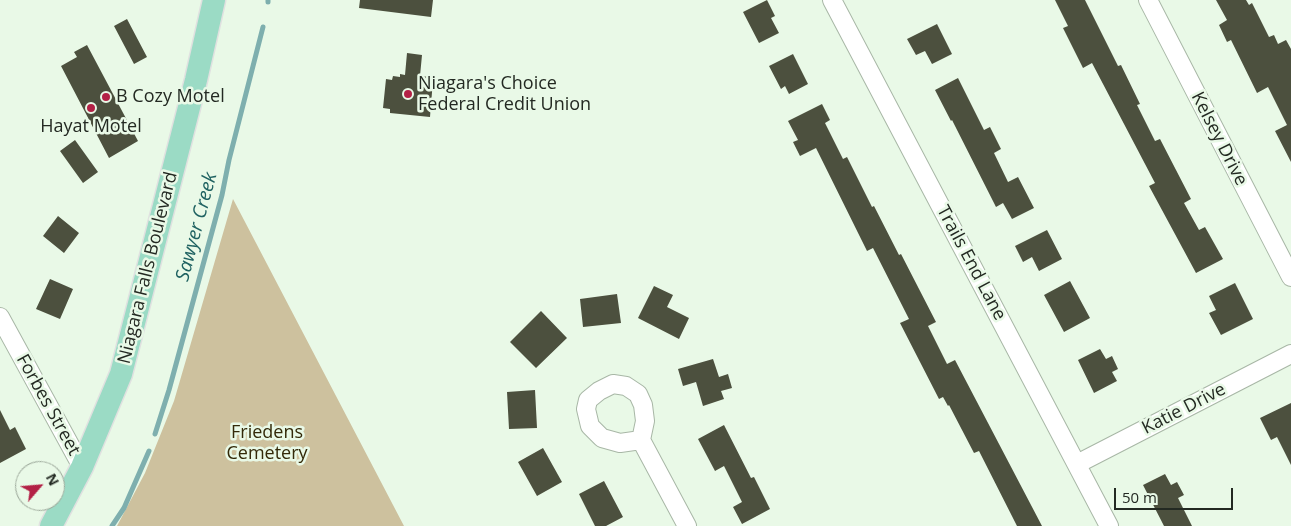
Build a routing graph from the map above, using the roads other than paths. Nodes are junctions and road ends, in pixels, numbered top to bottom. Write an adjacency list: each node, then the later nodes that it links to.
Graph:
1 (214, 0): 9 (main road, Niagara Falls Boulevard)
2 (832, 0): 8 (street, Trails End Lane)
3 (1148, 0): 4 (street, Kelsey Drive)
4 (1291, 277)
5 (0, 317): 9 (street, Forbes Street)
6 (1291, 354): 8 (street, Katie Drive)
7 (641, 440): 11 (street)
8 (1077, 464): 12 (street, Trails End Lane)
9 (82, 467): 10 (main road, Niagara Falls Boulevard)
10 (50, 526)
11 (686, 526)
12 (1109, 526)

